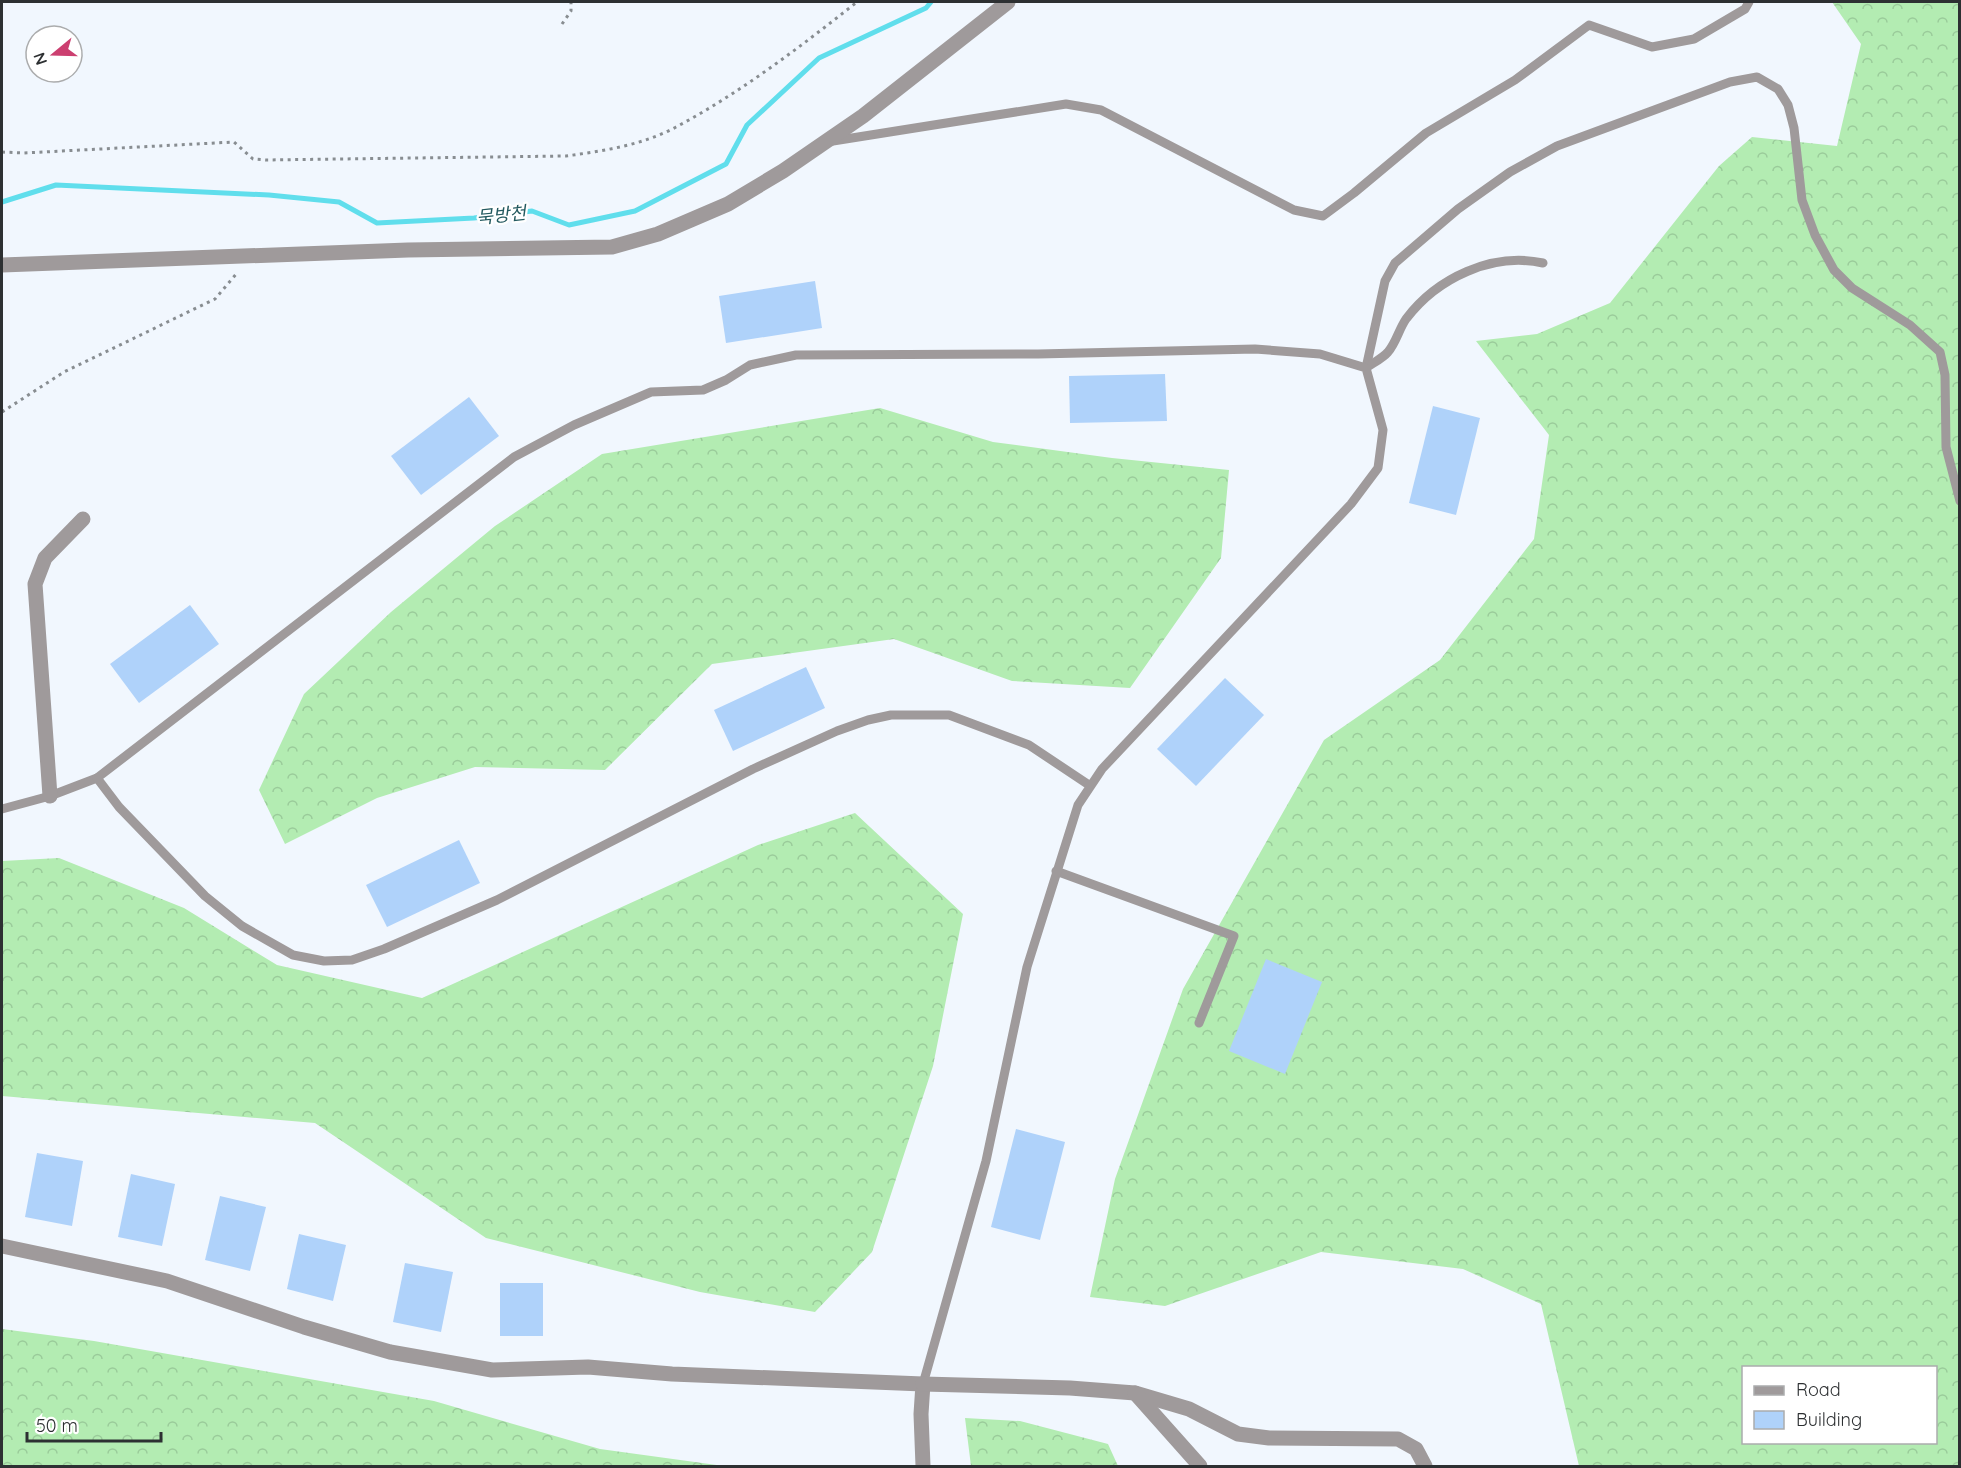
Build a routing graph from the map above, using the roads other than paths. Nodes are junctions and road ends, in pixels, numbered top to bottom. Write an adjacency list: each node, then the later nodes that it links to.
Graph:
1 (1008, 2): 3 (street)
2 (1749, 2): 3 (lane)
3 (824, 142): 5 (street)
4 (1543, 262): 6 (lane)
5 (2, 265)
6 (1366, 368): 7 (lane); 9 (lane); 10 (lane)
7 (1959, 501)
8 (83, 519): 11 (street)
9 (97, 778): 10 (lane); 11 (lane)
10 (1089, 785): 13 (lane)
11 (50, 796): 12 (lane)
12 (2, 809)
13 (1056, 871): 14 (lane); 16 (lane)
14 (1199, 1023)
15 (2, 1246): 16 (street)
16 (923, 1384): 17 (street); 18 (street)
17 (1135, 1393): 19 (street); 20 (street)
18 (923, 1467)
19 (1200, 1467)
20 (1425, 1467)

